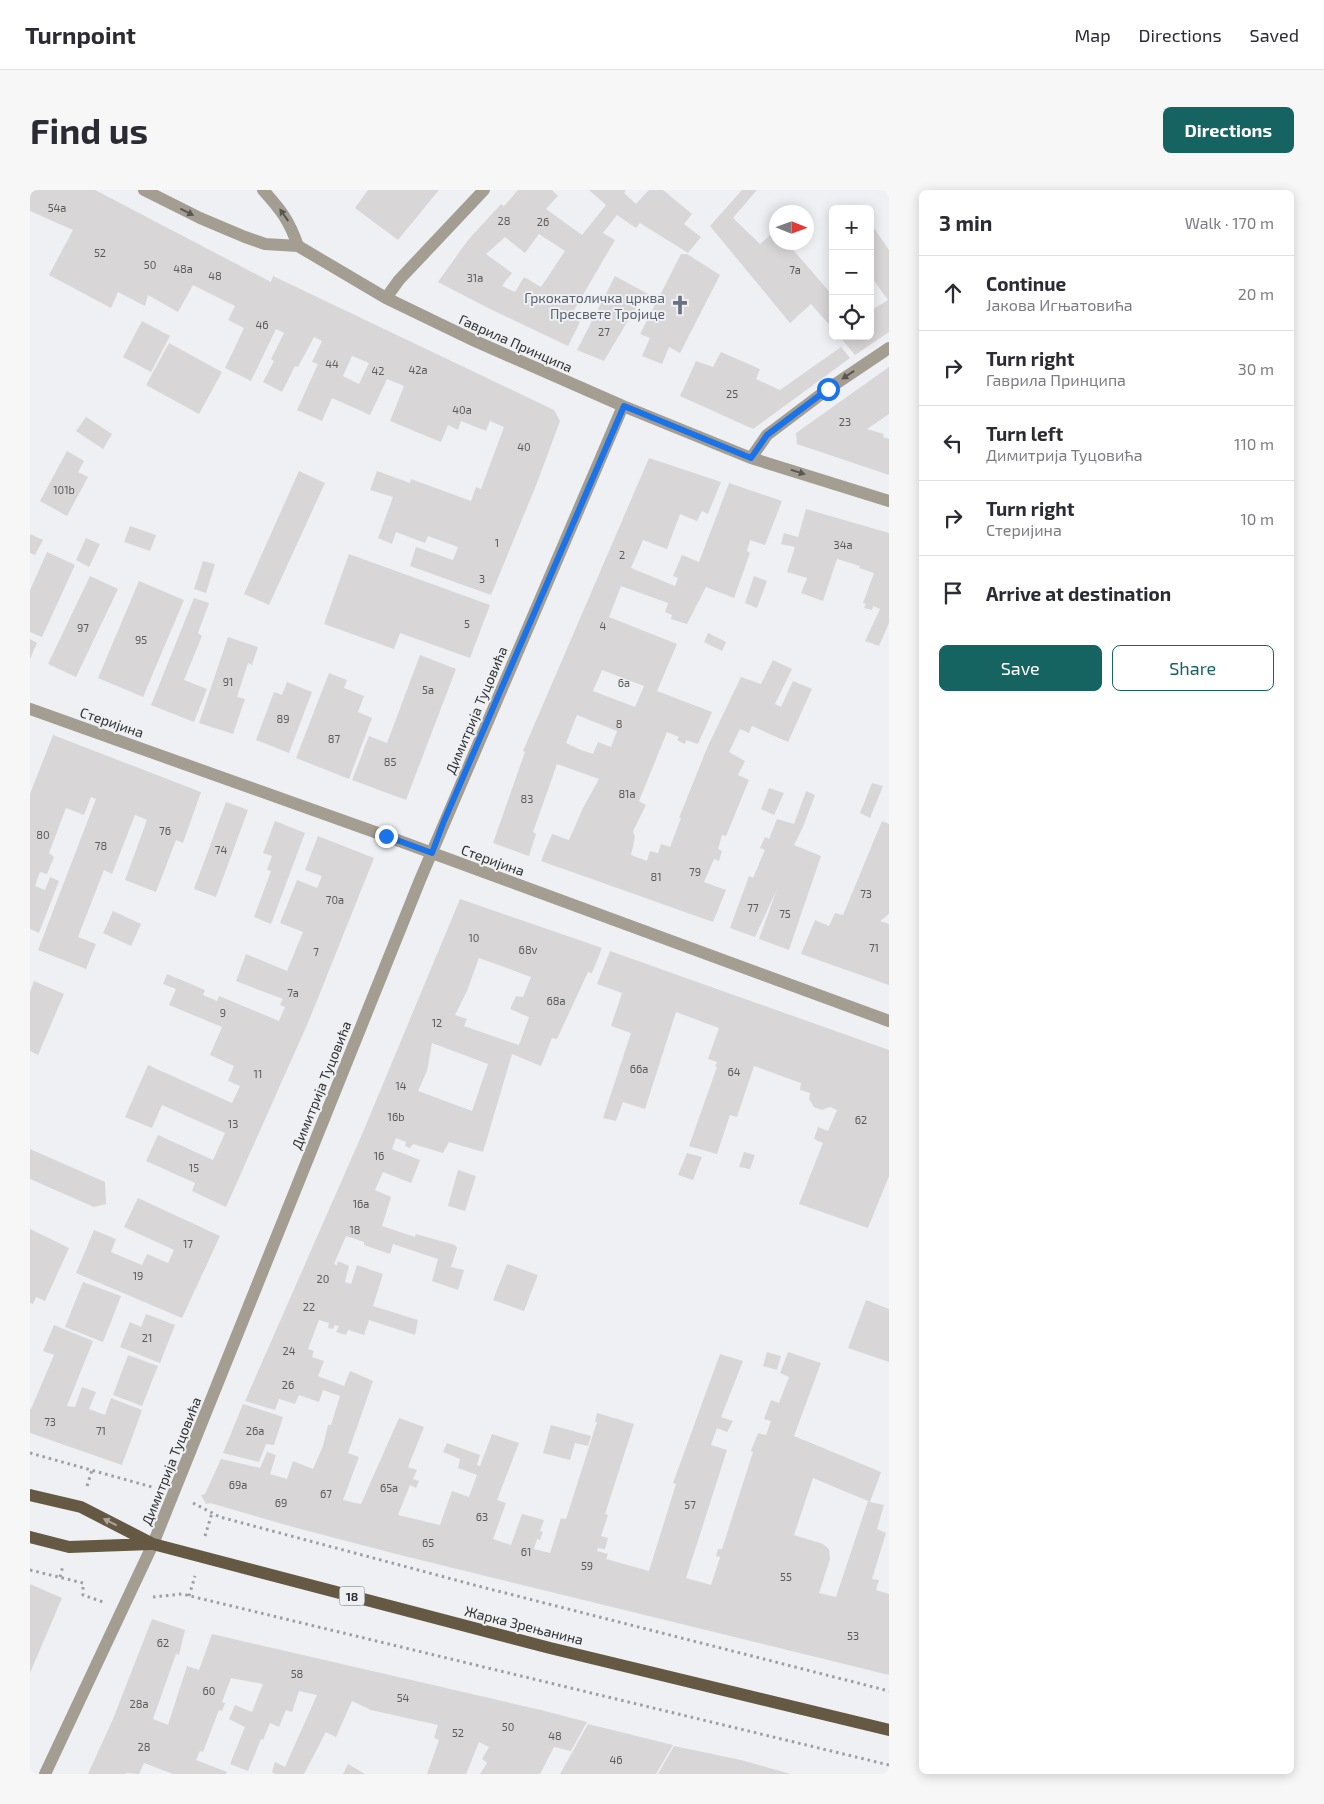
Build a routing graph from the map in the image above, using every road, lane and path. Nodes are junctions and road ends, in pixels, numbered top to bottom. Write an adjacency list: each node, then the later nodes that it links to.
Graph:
1 (144, 190): 4 (street, Гаврила Принципа, one-way to 4)
2 (263, 190): 4 (street, one-way to 2)
3 (484, 190): 5 (street)
4 (298, 246): 5 (street, Гаврила Принципа)
5 (386, 298): 7 (street, Гаврила Принципа)
6 (889, 348): 8 (street, one-way to 8)
7 (624, 406): 8 (street, Гаврила Принципа); 11 (street, Димитрија Туцовића)
8 (751, 458): 9 (street, Гаврила Принципа, one-way to 9)
9 (889, 501)
10 (30, 709): 11 (street, Стеријина)
11 (432, 853): 12 (street, Стеријина); 14 (street, Димитрија Туцовића)
12 (889, 1021)
13 (30, 1453): 14 (path)
14 (174, 1494): 17 (street, Димитрија Туцовића); 21 (path)
15 (30, 1495): 17 (main road, Жарка Зрењанина / 18, one-way to 15)
16 (30, 1537): 17 (main road, Жарка Зрењанина / 18)
17 (153, 1544): 20 (street, Димитрија Туцовића); 22 (main road, Жарка Зрењанина / 18)
18 (30, 1570): 20 (path)
19 (146, 1598): 23 (path)
20 (124, 1610): 24 (street, Димитрија Туцовића)
21 (889, 1691)
22 (889, 1730)
23 (889, 1765)
24 (45, 1774)

